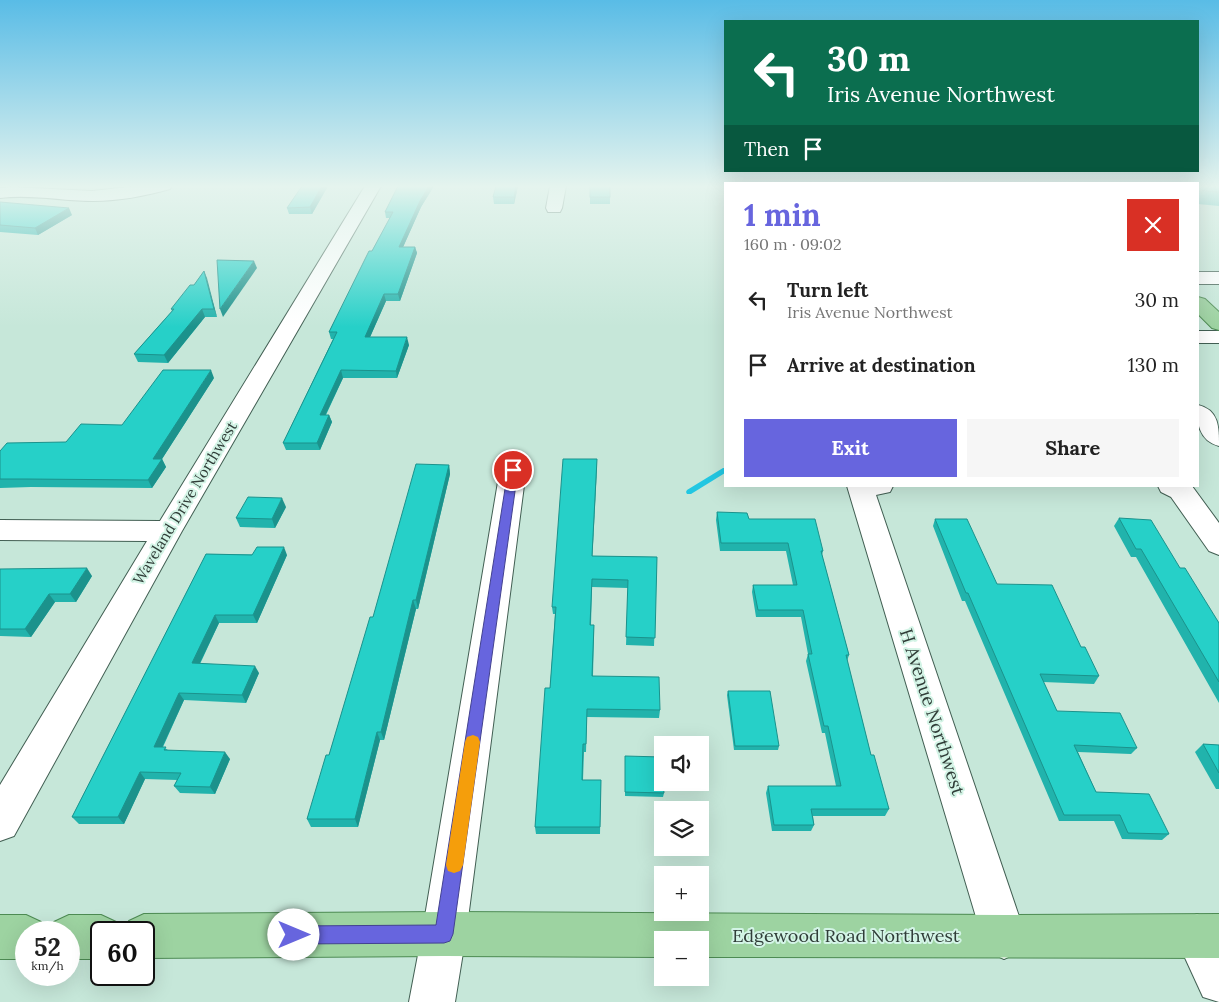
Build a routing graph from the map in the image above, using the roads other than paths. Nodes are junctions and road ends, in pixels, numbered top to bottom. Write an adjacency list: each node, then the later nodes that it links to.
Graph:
1 (346, 233): 14 (street, Waveland Drive Northwest)
2 (1199, 278): 3 (street)
3 (1219, 278)
4 (1199, 303): 5 (main road)
5 (1219, 324)
6 (1199, 337): 7 (street)
7 (1219, 337)
8 (1199, 413): 9 (street)
9 (1219, 438)
10 (513, 470): 17 (street)
11 (860, 487): 22 (street, H Avenue Northwest)
12 (1176, 489): 15 (street)
13 (0, 530): 14 (street)
14 (168, 531): 16 (street, Waveland Drive Northwest)
15 (1219, 544)
16 (0, 822)
17 (444, 934): 18 (main road, Edgewood Road Northwest); 22 (main road, Edgewood Road Northwest); 24 (street)
18 (155, 936)
19 (1208, 936): 22 (main road, Edgewood Road Northwest); 23 (street)
20 (0, 937): 21 (main road)
21 (15, 937)
22 (1004, 937)
23 (1219, 981)
24 (432, 1002)

